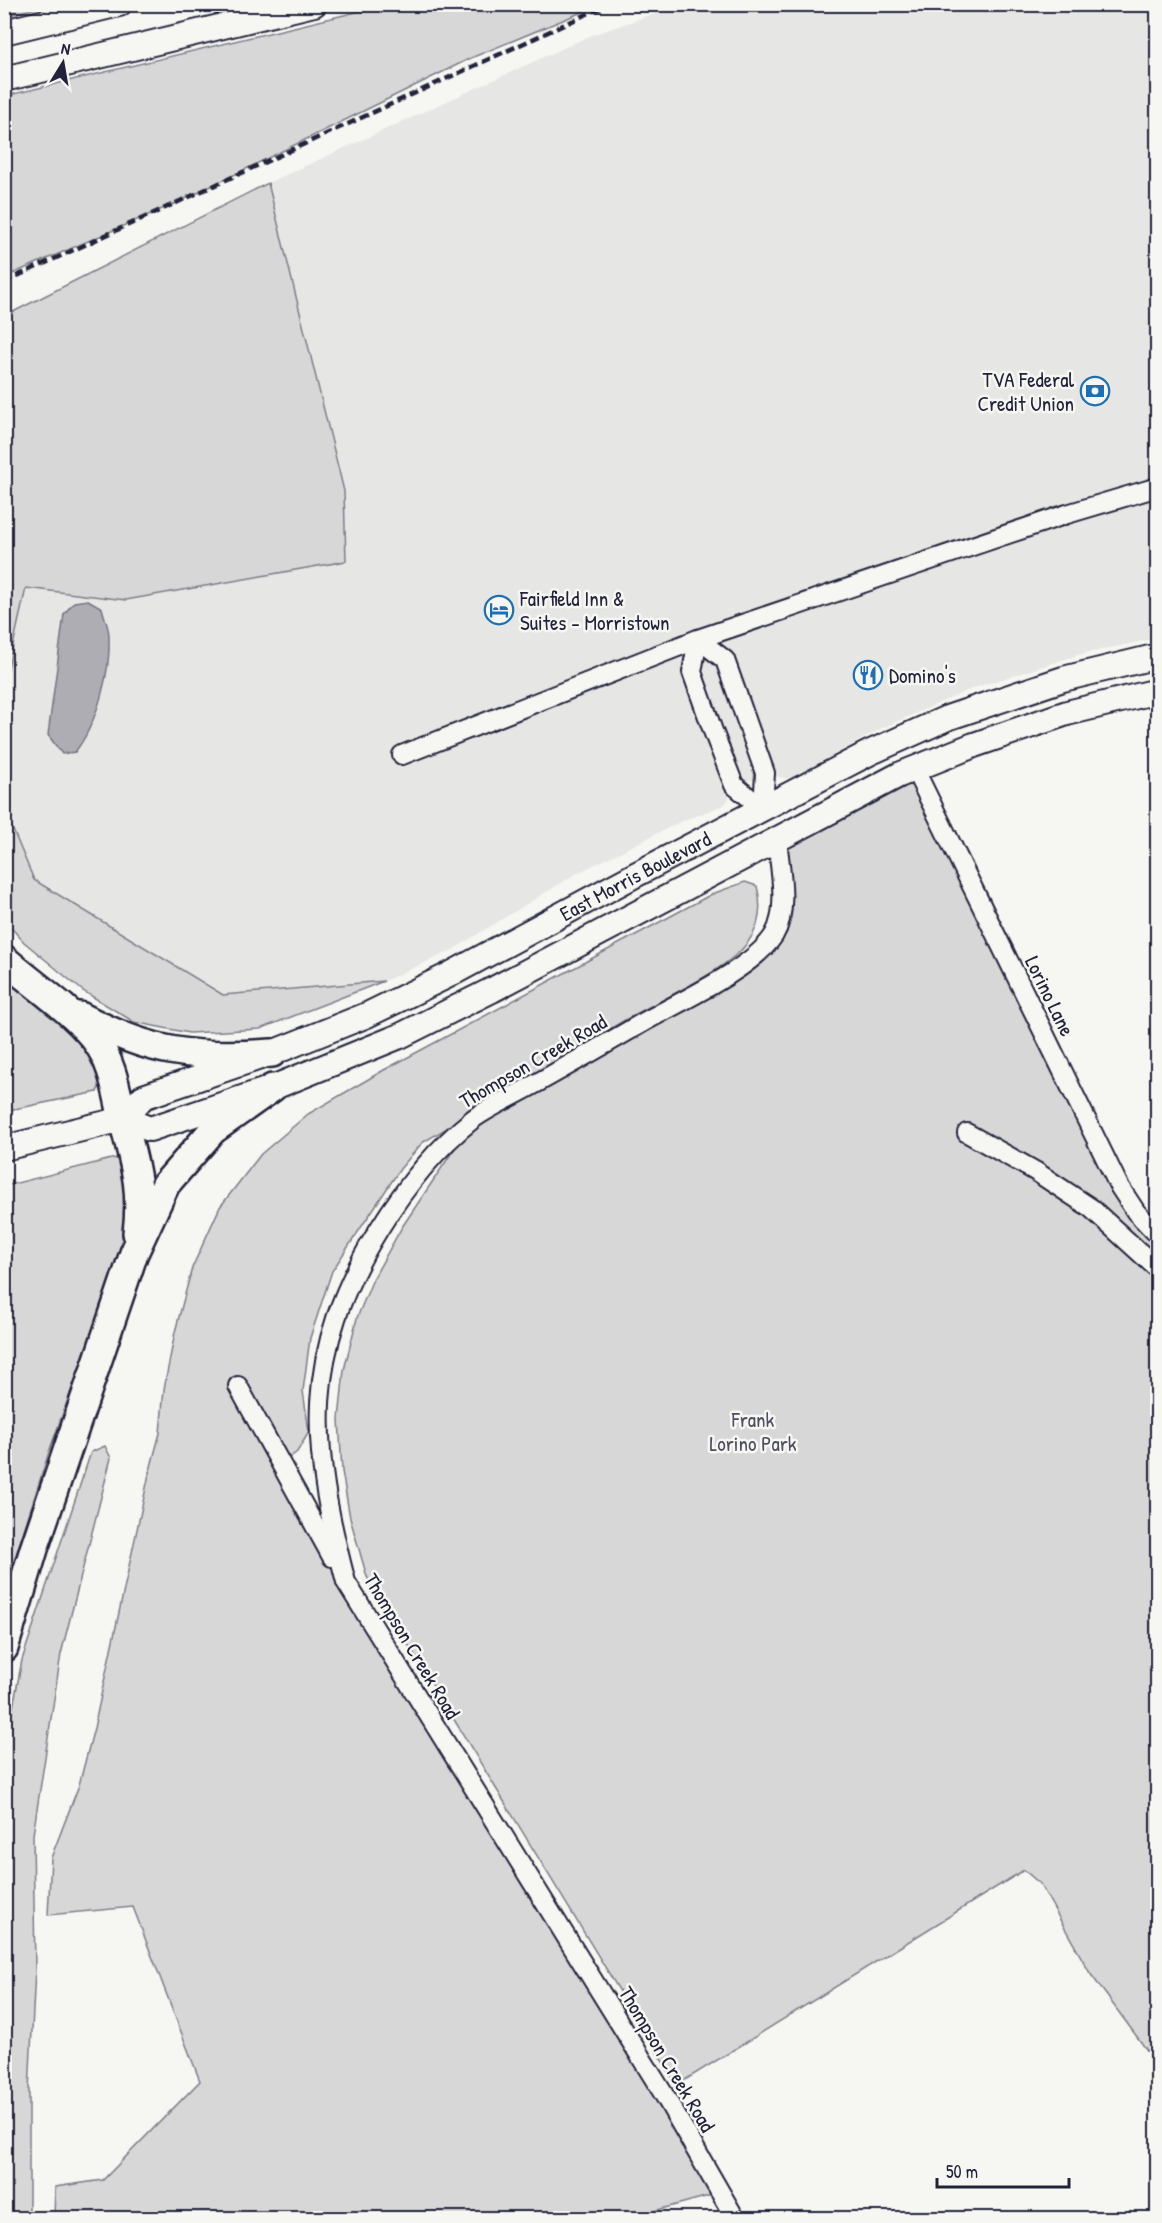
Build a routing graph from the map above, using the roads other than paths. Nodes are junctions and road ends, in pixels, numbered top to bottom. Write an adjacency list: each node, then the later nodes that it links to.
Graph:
1 (119, 4): 4 (main road)
2 (314, 4): 3 (main road)
3 (267, 10): 5 (main road)
4 (4, 32)
5 (4, 79)
6 (1158, 487): 7 (street)
7 (698, 639): 10 (street); 11 (street); 12 (street)
8 (1158, 656): 14 (main road, East Morris Boulevard)
9 (1158, 691): 13 (main road, East Morris Boulevard)
10 (745, 720): 11 (street); 14 (street)
11 (713, 731): 14 (street)
12 (402, 755)
13 (914, 768): 15 (main road, East Morris Boulevard); 23 (street, Lorino Lane)
14 (763, 809): 15 (main road); 18 (main road, East Morris Boulevard)
15 (777, 840): 19 (main road, East Morris Boulevard); 27 (street, Thompson Creek Road)
16 (4, 959): 17 (highway)
17 (68, 1010): 18 (highway); 20 (highway)
18 (272, 1053): 20 (main road, East Morris Boulevard)
19 (272, 1088): 20 (main road, East Morris Boulevard); 24 (highway)
20 (123, 1119): 22 (main road); 24 (highway)
21 (967, 1133): 25 (street)
22 (4, 1148)
23 (1158, 1235)
24 (134, 1253): 28 (highway)
25 (1158, 1269)
26 (238, 1386): 27 (street)
27 (346, 1582): 29 (street, Thompson Creek Road)
28 (4, 1648)
29 (735, 2218)

